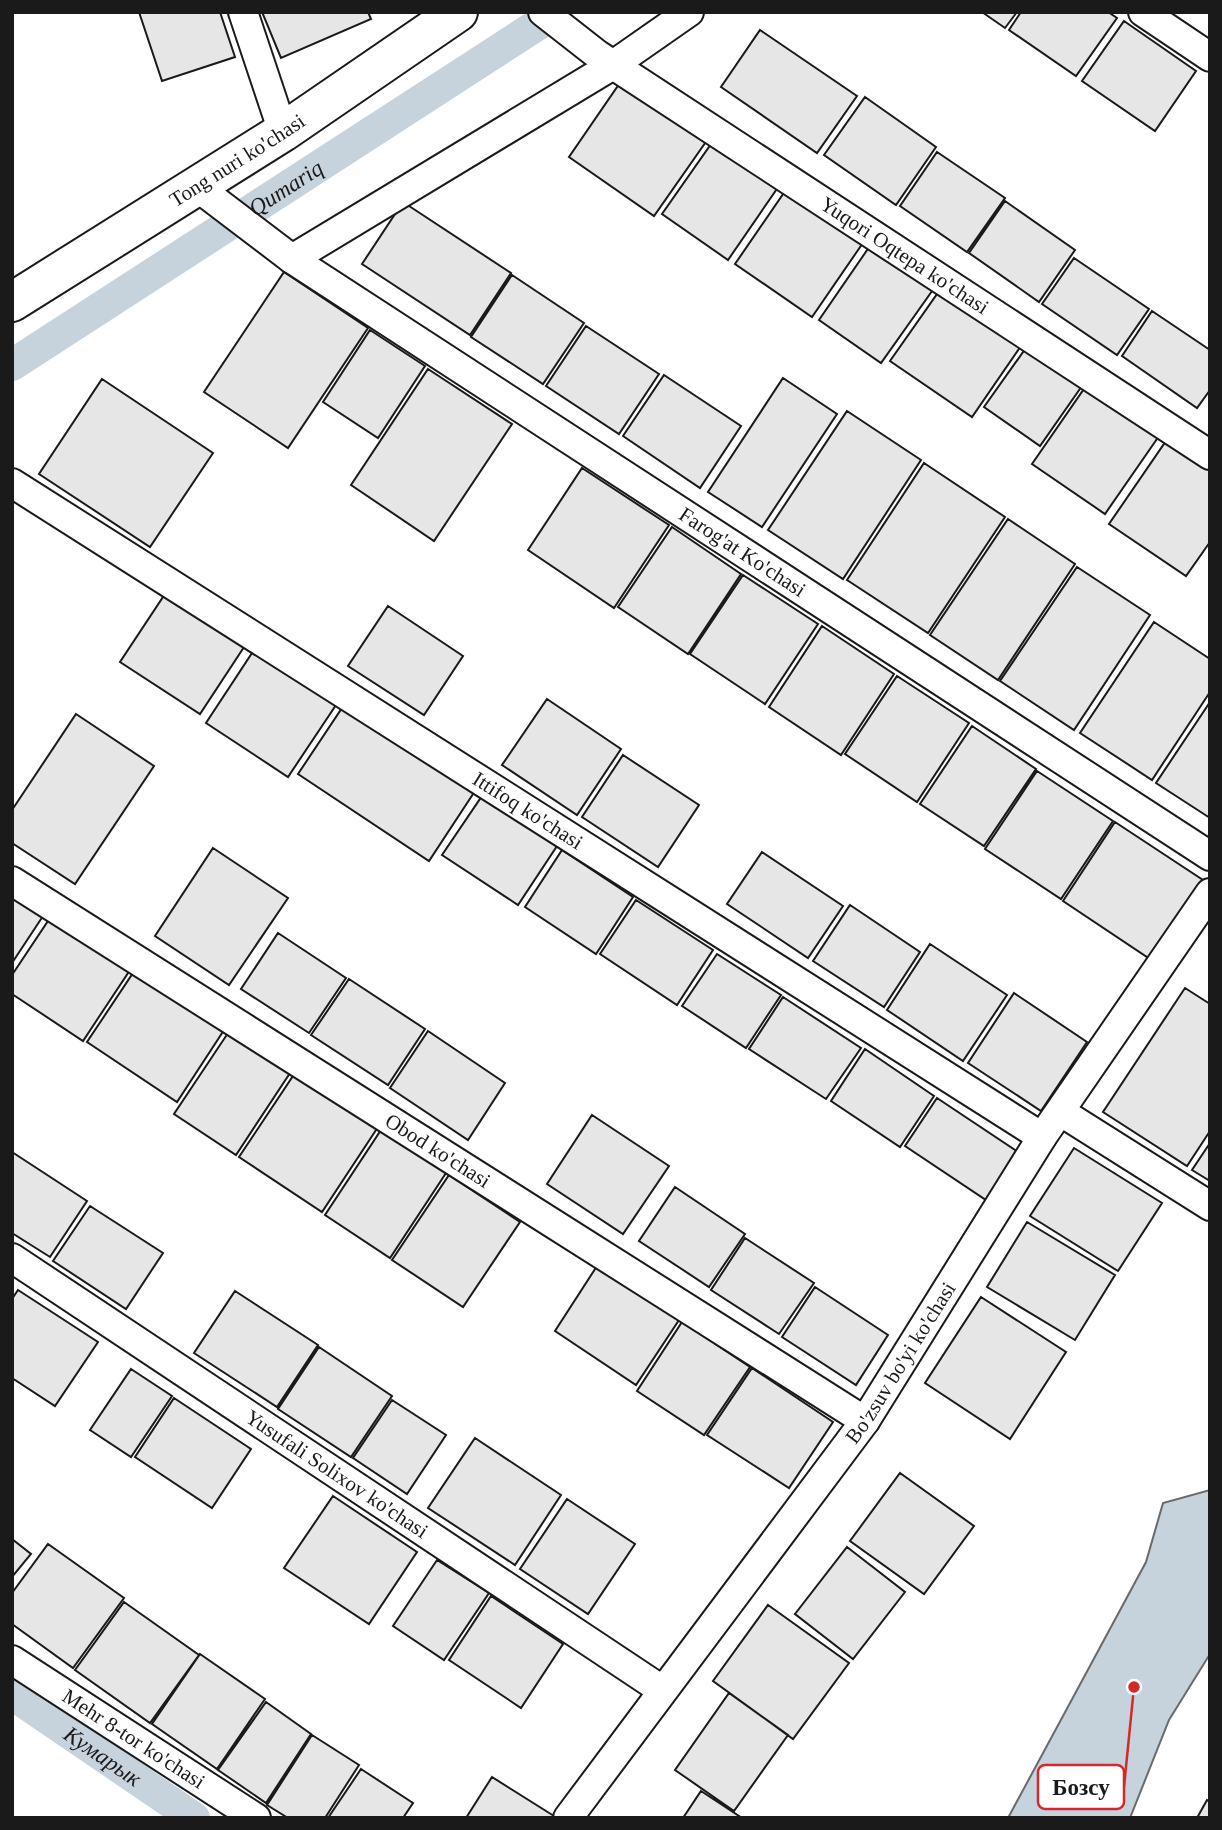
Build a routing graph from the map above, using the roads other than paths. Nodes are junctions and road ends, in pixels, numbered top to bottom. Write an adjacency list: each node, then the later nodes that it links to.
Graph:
1 (243, 12): 8 (street)
2 (458, 12): 8 (street, Tong nuri ko'chasi)
3 (543, 12): 7 (street, Yuqori Oqtepa ko'chasi)
4 (689, 12): 7 (street)
5 (1143, 12): 6 (street)
6 (1210, 57)
7 (606, 60): 10 (street); 12 (street, Yuqori Oqtepa ko'chasi)
8 (283, 132): 9 (street, Tong nuri ko'chasi)
9 (197, 186): 10 (street, Farog'at Ko'chasi); 11 (street, Tong nuri ko'chasi)
10 (285, 253): 14 (street, Farog'at Ko'chasi)
11 (12, 302)
12 (1210, 455)
13 (12, 483): 18 (street, Ittifoq ko'chasi)
14 (1210, 856)
15 (12, 881): 21 (street, Obod ko'chasi)
16 (1210, 893): 17 (street, Bo'zsuv bo'yi ko'chasi)
17 (1061, 1112): 18 (street, Bo'zsuv bo'yi ko'chasi); 19 (street)
18 (1042, 1137): 21 (street, Bo'zsuv bo'yi ko'chasi)
19 (1210, 1206)
20 (12, 1258): 23 (street, Yusufali Solixov ko'chasi)
21 (865, 1420): 23 (street, Bo'zsuv bo'yi ko'chasi)
22 (12, 1660): 24 (street, Mehr 8-tor ko'chasi)
23 (662, 1690): 25 (street, Bo'zsuv bo'yi ko'chasi)
24 (257, 1818)
25 (568, 1818)

